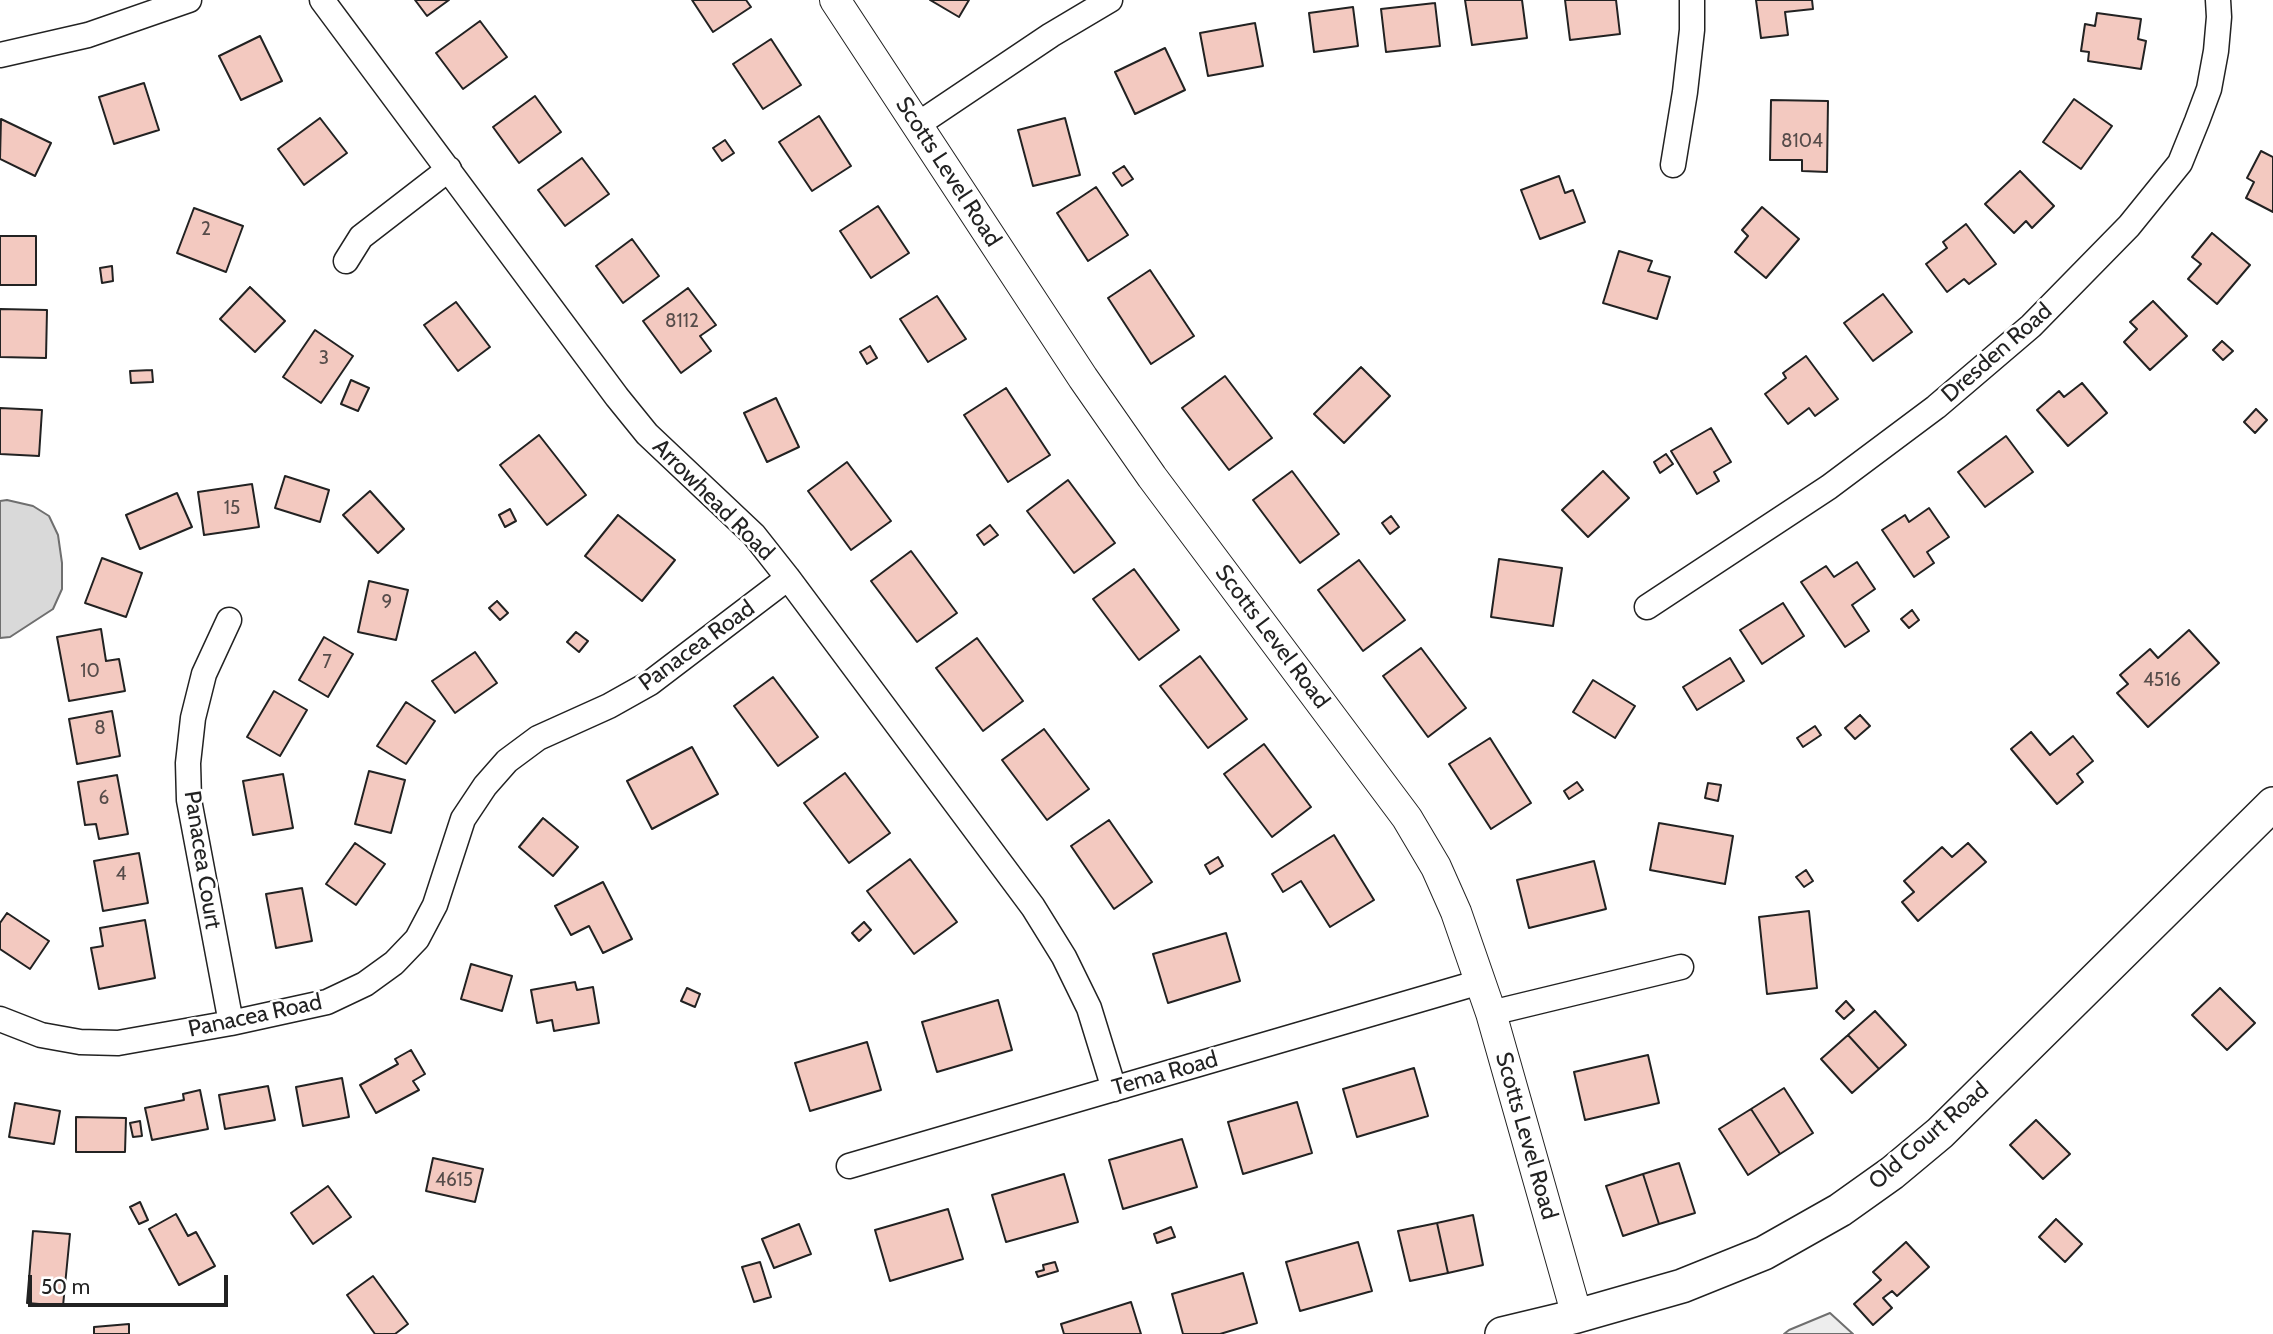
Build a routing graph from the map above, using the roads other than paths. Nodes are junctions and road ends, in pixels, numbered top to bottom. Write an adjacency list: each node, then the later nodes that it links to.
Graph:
1 (189, 0): 7 (street)
2 (322, 0): 10 (street, Arrowhead Road)
3 (835, 0): 8 (street, Scotts Level Road)
4 (1110, 0): 8 (street)
5 (1692, 0): 9 (street)
6 (2218, 0): 13 (street, Dresden Road)
7 (0, 55)
8 (917, 125): 17 (street, Scotts Level Road)
9 (1674, 165)
10 (449, 169): 11 (street); 12 (street, Arrowhead Road)
11 (346, 261)
12 (788, 578): 20 (street, Panacea Road); 21 (street, Arrowhead Road)
13 (1647, 607)
14 (229, 620): 20 (street, Panacea Court)
15 (2273, 804): 23 (main road, Old Court Road)
16 (1681, 967): 18 (street)
17 (1480, 982): 18 (street, Scotts Level Road); 21 (street, Tema Road)
18 (1491, 1013): 23 (street, Scotts Level Road)
19 (0, 1019): 20 (street, Panacea Road)
20 (231, 1023)
21 (1114, 1089): 22 (street, Tema Road)
22 (849, 1166)
23 (1580, 1325): 24 (main road, Old Court Road)
24 (1502, 1334)

